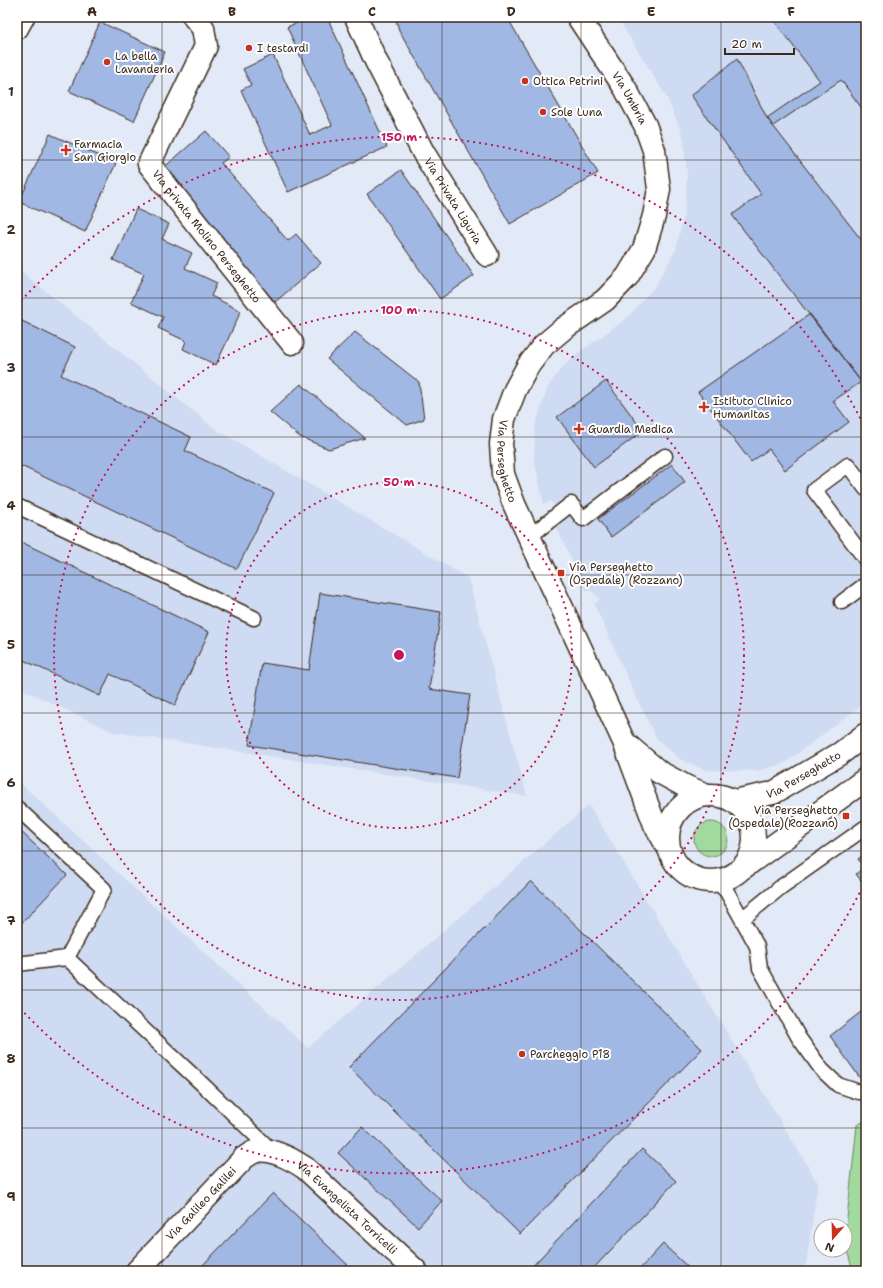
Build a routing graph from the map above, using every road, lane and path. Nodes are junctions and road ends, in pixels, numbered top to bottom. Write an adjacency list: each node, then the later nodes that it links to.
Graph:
1 (23, 17): 5 (street)
2 (194, 17): 8 (street, Via privata Molino Perseghetto)
3 (356, 17): 7 (street, Via Privata Liguria)
4 (578, 17): 6 (street, Via Umbria)
5 (17, 28)
6 (659, 189): 12 (street, Via Perseghetto)
7 (487, 255)
8 (292, 343)
9 (665, 456): 12 (lane)
10 (866, 489): 13 (lane)
11 (17, 506): 16 (lane)
12 (529, 537): 18 (street, Via Perseghetto)
13 (866, 560)
14 (866, 584): 15 (lane)
15 (842, 602)
16 (254, 618)
17 (866, 734): 21 (street, Via Perseghetto)
18 (624, 742): 20 (street, Via Perseghetto); 24 (street, Via Perseghetto)
19 (866, 779): 25 (street)
20 (707, 795): 21 (street); 24 (street)
21 (734, 801): 25 (street)
22 (17, 808): 28 (lane)
23 (866, 827): 27 (lane)
24 (669, 848): 26 (street)
25 (741, 869): 26 (street)
26 (717, 881): 27 (lane)
27 (742, 919): 30 (lane)
28 (67, 958): 29 (lane); 31 (lane)
29 (17, 964)
30 (866, 1092)
31 (273, 1152): 32 (street, Via Galileo Galilei); 33 (street, Via Evangelista Torricelli)
32 (137, 1271)
33 (416, 1271)

